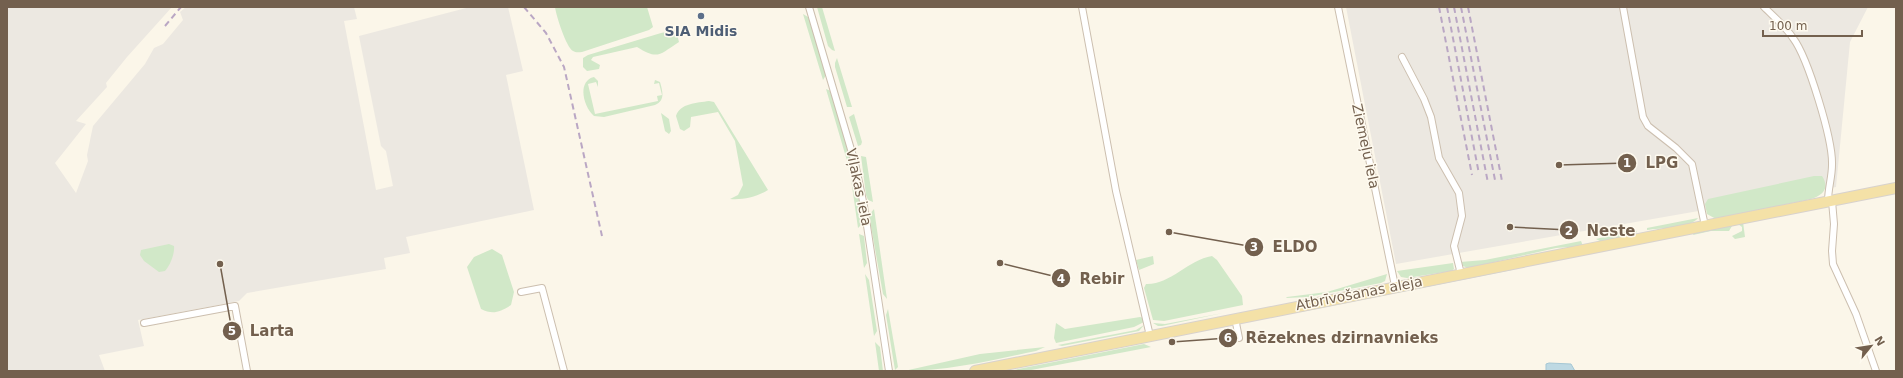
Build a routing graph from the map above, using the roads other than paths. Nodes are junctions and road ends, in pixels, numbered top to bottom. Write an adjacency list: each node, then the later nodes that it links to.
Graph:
1 (810, 7): 19 (street, Viļakas iela)
2 (1082, 7): 15 (street)
3 (1338, 7): 11 (street, Ziemeļu iela)
4 (1623, 7): 9 (street)
5 (1764, 7): 8 (street)
6 (1402, 57): 10 (street)
7 (1896, 188): 8 (main road, Atbrīvošanas aleja)
8 (1830, 201): 9 (main road, Atbrīvošanas aleja); 21 (street)
9 (1705, 226): 10 (main road, Atbrīvošanas aleja)
10 (1460, 274): 11 (main road, Atbrīvošanas aleja)
11 (1395, 286): 13 (main road, Atbrīvošanas aleja)
12 (521, 292): 18 (street)
13 (1235, 318): 15 (main road, Atbrīvošanas aleja); 16 (street)
14 (144, 323): 17 (street)
15 (1150, 336): 20 (main road, Atbrīvošanas aleja)
16 (1239, 338)
17 (247, 371)
18 (564, 371)
19 (889, 371)
20 (975, 371)
21 (1876, 371)

